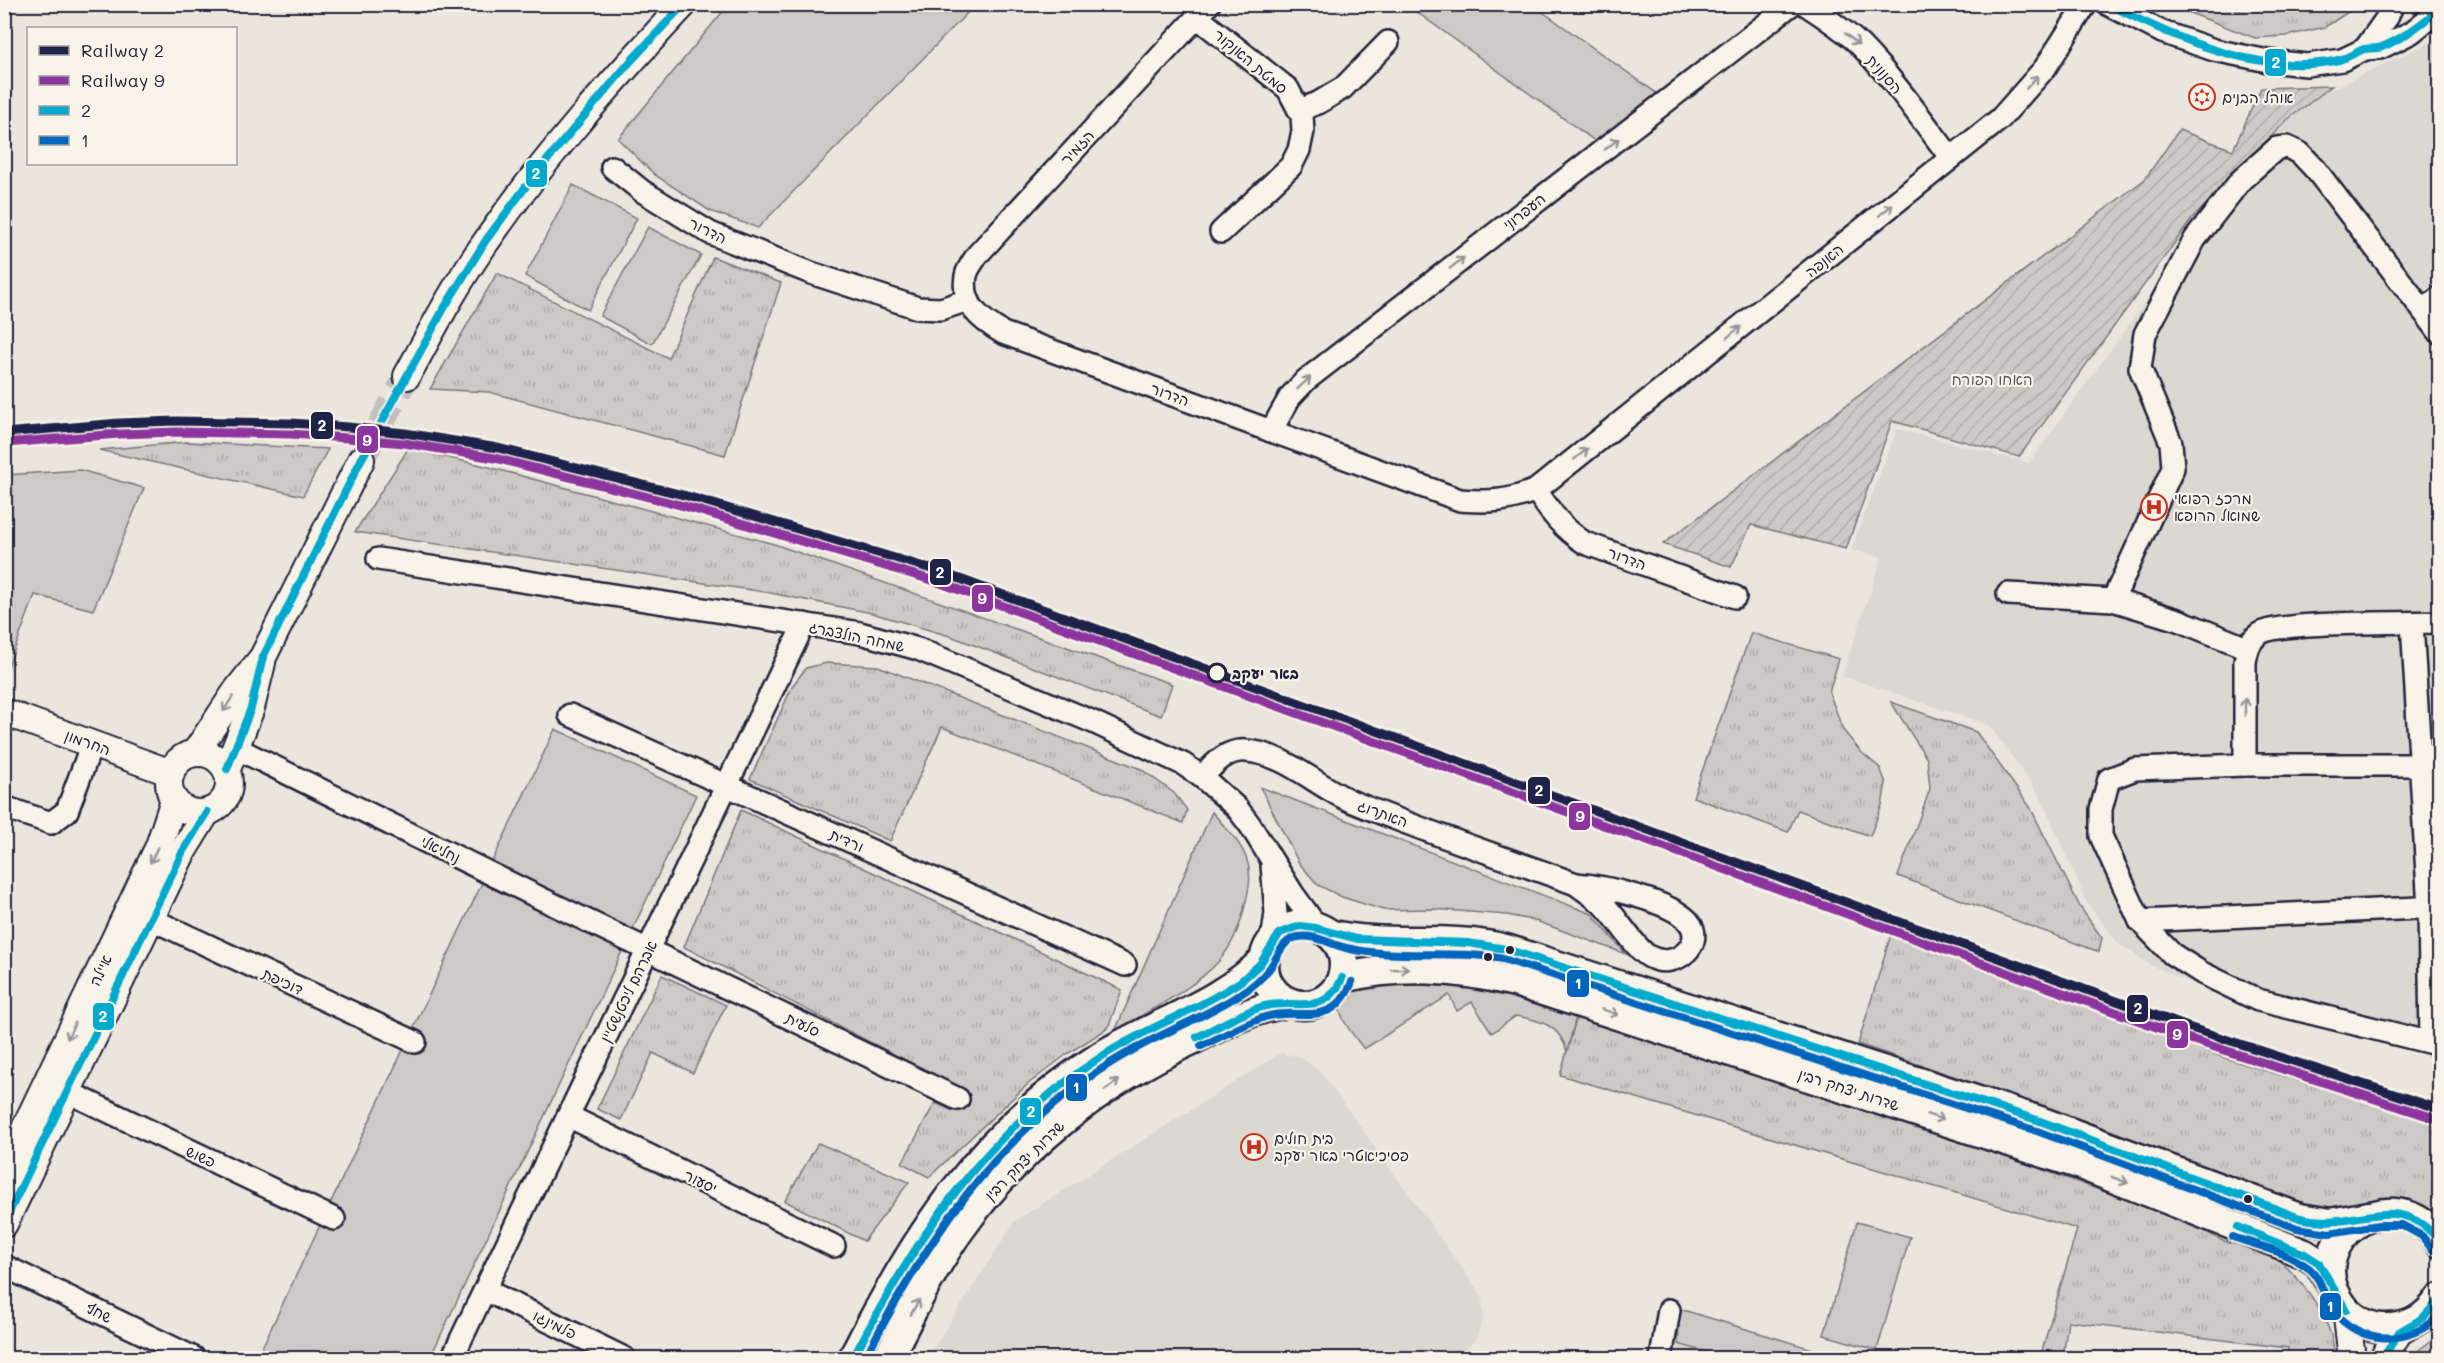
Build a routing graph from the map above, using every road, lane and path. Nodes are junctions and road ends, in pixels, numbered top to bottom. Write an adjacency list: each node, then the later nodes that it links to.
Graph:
1 (684, 4): 19 (street)
2 (1792, 4): 20 (street, העפרוני, one-way to 2)
3 (1805, 4): 12 (street, הסנונית, one-way to 12)
4 (2086, 4): 12 (street, האנפה, one-way to 4)
5 (2107, 4): 10 (street)
6 (2393, 4): 10 (street)
7 (1203, 11): 11 (street, סמטת האנקור); 16 (street, הזמיר)
8 (2436, 20): 10 (street)
9 (1388, 42): 11 (street, סמטת האנקור)
10 (2365, 49)
11 (1299, 110): 14 (street, סמטת האנקור)
12 (1951, 158): 22 (street, האנפה, one-way to 12)
13 (612, 167): 16 (street, הדרור)
14 (1221, 232)
15 (2439, 297): 17 (street)
16 (968, 300): 20 (street, הדרור)
17 (2423, 310): 18 (street); 26 (street)
18 (2439, 333)
19 (407, 376)
20 (1271, 431): 22 (street, הדרור)
21 (361, 460): 31 (street)
22 (1536, 490): 25 (street, הדרור)
23 (378, 559): 29 (street, שמחה הולצברג)
24 (2008, 594): 26 (street)
25 (1735, 597)
26 (2113, 600): 30 (street)
27 (2439, 621): 28 (street)
28 (2412, 622): 30 (street); 38 (street)
29 (804, 624): 40 (street, שמחה הולצברג); 41 (street, אברהם ליכטנשטיין)
30 (2247, 648): 37 (street, one-way to 30)
31 (263, 657): 35 (street, one-way to 35); 36 (street)
32 (4, 712): 34 (street, החרמון)
33 (570, 715): 41 (street, ורדית)
34 (92, 744): 39 (street, החרמון); 43 (street)
35 (195, 753): 36 (street); 39 (street)
36 (230, 758): 44 (street); 51 (street, נחליאלי)
37 (2246, 765): 38 (street); 49 (street)
38 (2430, 766): 47 (street)
39 (171, 773): 42 (street)
40 (1202, 777): 45 (street, שמחה הולצברג); 46 (street, האתרוג)
41 (727, 785): 51 (street, אברהם ליכטנשטיין); 53 (street, ורדית)
42 (174, 800): 44 (street); 61 (street, איילה, one-way to 61)
43 (4, 807)
44 (207, 812): 48 (street, איילה)
45 (1272, 861): 50 (street, שמחה הולצברג); 52 (street, שמחה הולצברג)
46 (1576, 884): 46 (street, האתרוג)
47 (2434, 908): 49 (street); 57 (street)
48 (151, 919): 56 (street, דוכיפת); 58 (street, איילה)
49 (2140, 921): 57 (street)
50 (1323, 930): 52 (main road); 54 (main road); 63 (main road, שדרות יצחק רבין)
51 (648, 950): 59 (street, סלעית); 60 (street, אברהם ליכטנשטיין)
52 (1268, 950): 55 (main road); 77 (main road, שדרות יצחק רבין)
53 (1125, 964)
54 (1342, 978): 55 (main road); 69 (main road, שדרות יצחק רבין, one-way to 69)
55 (1292, 1003): 78 (main road, שדרות יצחק רבין, one-way to 55)
56 (415, 1042)
57 (2435, 1044)
58 (68, 1092): 64 (street, פשוש); 65 (street, איילה)
59 (958, 1099)
60 (568, 1116): 67 (street, יסעור); 70 (street, אברהם ליכטנשטיין)
61 (12, 1138): 62 (street, איילה)
62 (4, 1172)
63 (2368, 1216): 66 (main road, שדרות יצחק רבין); 69 (main road)
64 (334, 1219)
65 (4, 1224)
66 (2438, 1239)
67 (834, 1246)
68 (4, 1266): 74 (street, שחף)
69 (2331, 1284): 73 (main road, שדרות יצחק רבין)
70 (485, 1290): 75 (street, אברהם ליכטנשטיין); 76 (street, פלמינגו)
71 (2431, 1309): 73 (main road); 81 (street)
72 (1669, 1310): 79 (street)
73 (2346, 1310): 80 (street)
74 (194, 1359)
75 (452, 1359)
76 (624, 1359)
77 (853, 1359)
78 (888, 1359)
79 (1661, 1359)
80 (2352, 1359)
81 (2383, 1359)

